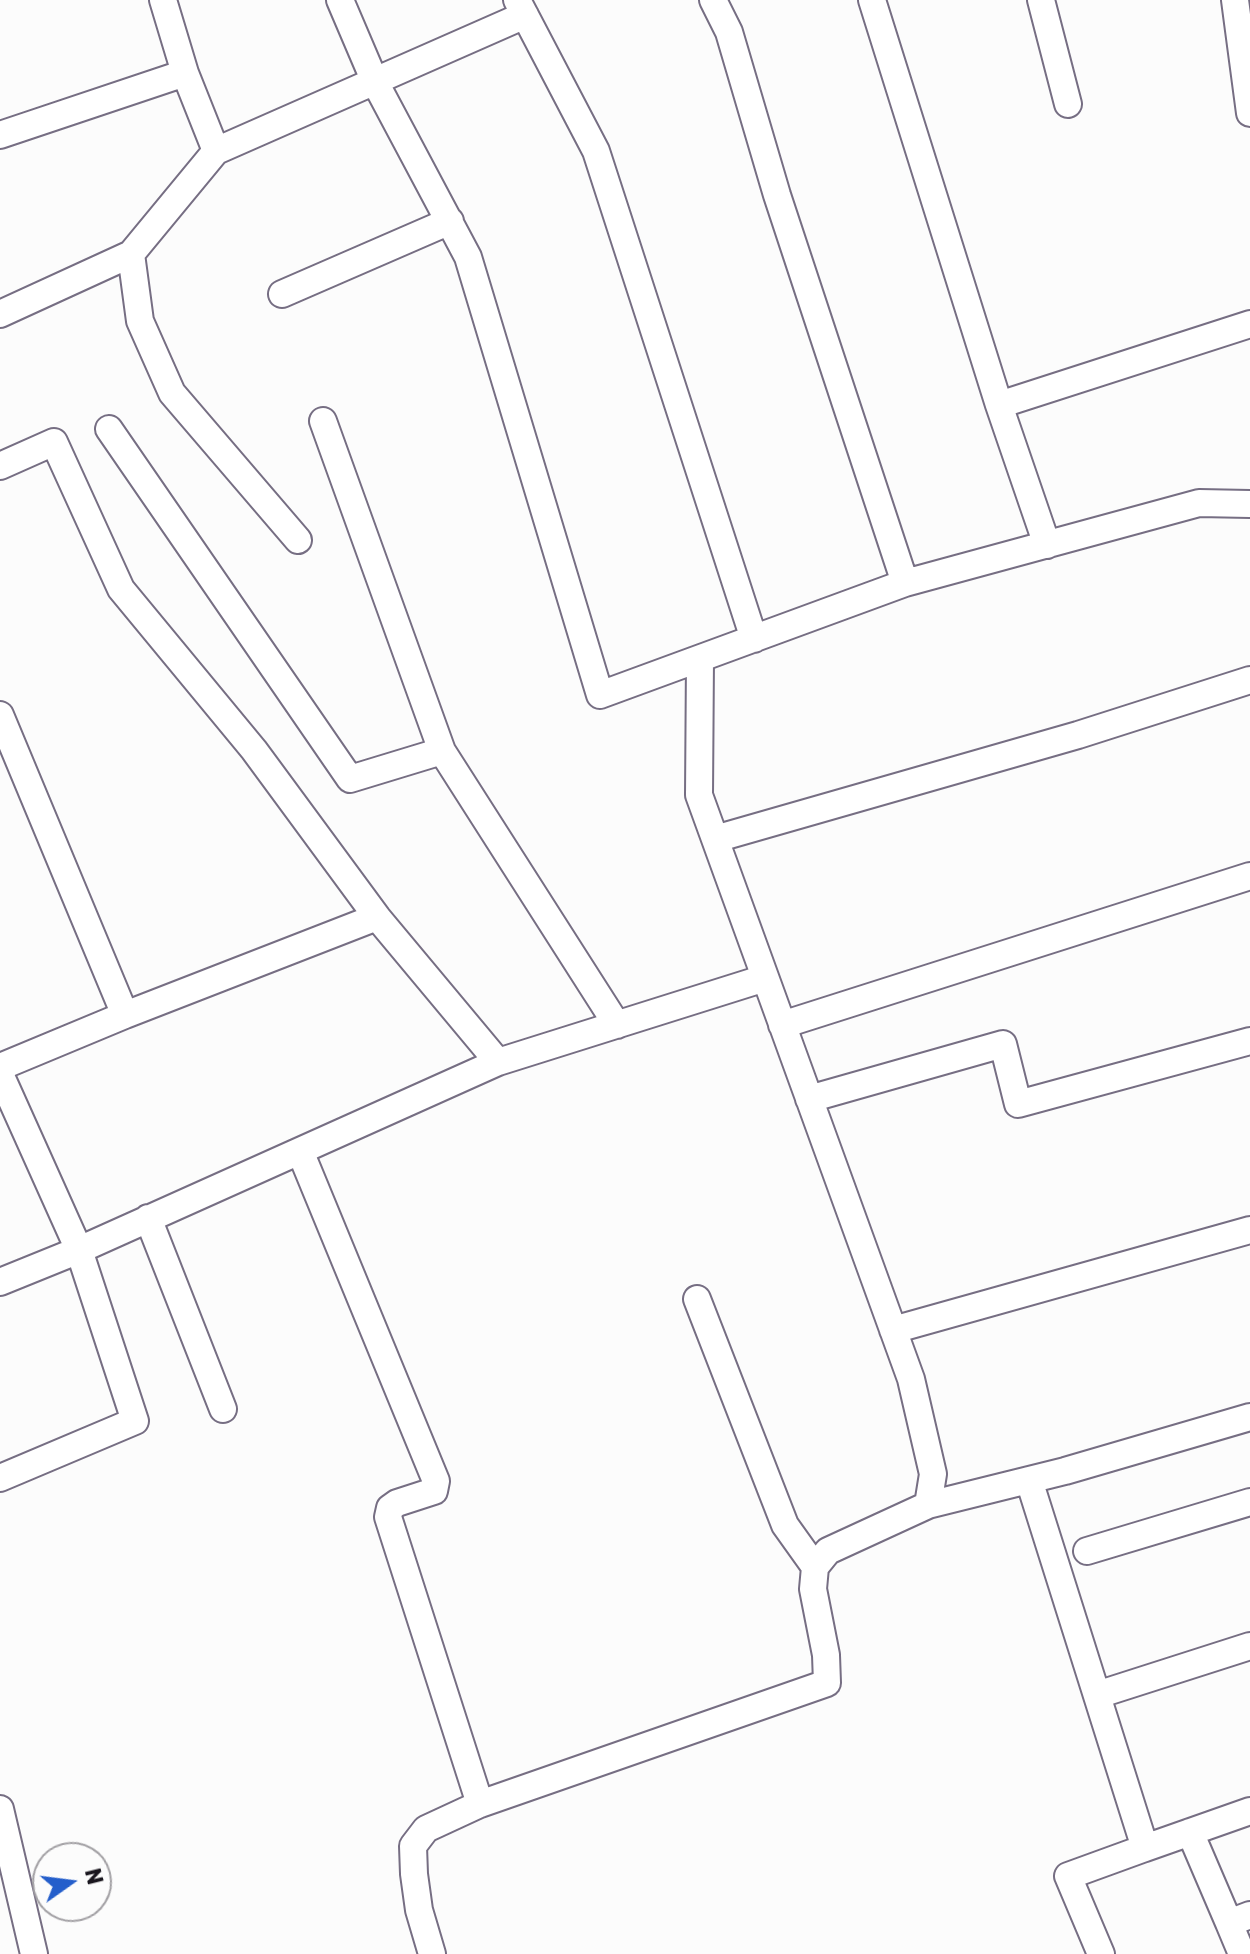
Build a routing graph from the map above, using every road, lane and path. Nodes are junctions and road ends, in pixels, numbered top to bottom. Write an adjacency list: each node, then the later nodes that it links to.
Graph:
1 (163, 0): 8 (street)
2 (340, 0): 9 (street)
3 (713, 0): 26 (street)
4 (872, 0): 19 (street)
5 (1041, 0): 10 (street)
6 (1235, 0): 11 (street)
7 (521, 8): 9 (street); 27 (street)
8 (185, 73): 12 (street); 13 (street)
9 (375, 82): 13 (street); 14 (street)
10 (1068, 104)
11 (1250, 113)
12 (0, 135)
13 (216, 151): 15 (street)
14 (450, 221): 16 (street); 28 (street)
15 (131, 254): 17 (street); 24 (street)
16 (282, 294)
17 (0, 314)
18 (1250, 324): 19 (street)
19 (999, 405): 25 (street)
20 (323, 421): 31 (street)
21 (109, 429): 31 (street)
22 (0, 466): 34 (street)
23 (1250, 504): 25 (street)
24 (298, 540)
25 (1047, 545): 26 (street)
26 (905, 583): 27 (street)
27 (754, 639): 28 (street)
28 (700, 659): 32 (street)
29 (1250, 680): 32 (street)
30 (0, 715): 36 (street)
31 (442, 751): 37 (street)
32 (715, 839): 35 (street)
33 (1250, 876): 38 (street)
34 (377, 917): 36 (street); 40 (street)
35 (765, 978): 37 (street); 38 (street)
36 (125, 1015): 41 (street)
37 (617, 1025): 40 (street)
38 (782, 1025): 43 (street)
39 (1250, 1041): 43 (street)
40 (498, 1062): 44 (street)
41 (0, 1067)
42 (0, 1074): 47 (street)
43 (809, 1099): 50 (street)
44 (300, 1151): 45 (street); 61 (street)
45 (148, 1218): 47 (street); 51 (street)
46 (1250, 1230): 50 (street)
47 (79, 1250): 48 (street); 53 (street)
48 (0, 1282)
49 (697, 1299): 58 (street)
50 (893, 1330): 56 (street)
51 (223, 1409)
52 (1250, 1417): 54 (street)
53 (0, 1478)
54 (1029, 1480): 56 (street); 60 (street)
55 (1250, 1502): 57 (street)
56 (928, 1505): 58 (street)
57 (1087, 1551)
58 (815, 1567): 61 (street)
59 (1250, 1646): 60 (street)
60 (1097, 1695): 65 (street)
61 (480, 1804): 68 (street)
62 (0, 1809): 67 (street)
63 (1250, 1811): 64 (street)
64 (1190, 1832): 65 (street); 66 (street)
65 (1145, 1848): 69 (street)
66 (1240, 1919): 70 (street)
67 (34, 1954)
68 (432, 1954)
69 (1101, 1954)
70 (1242, 1954)

